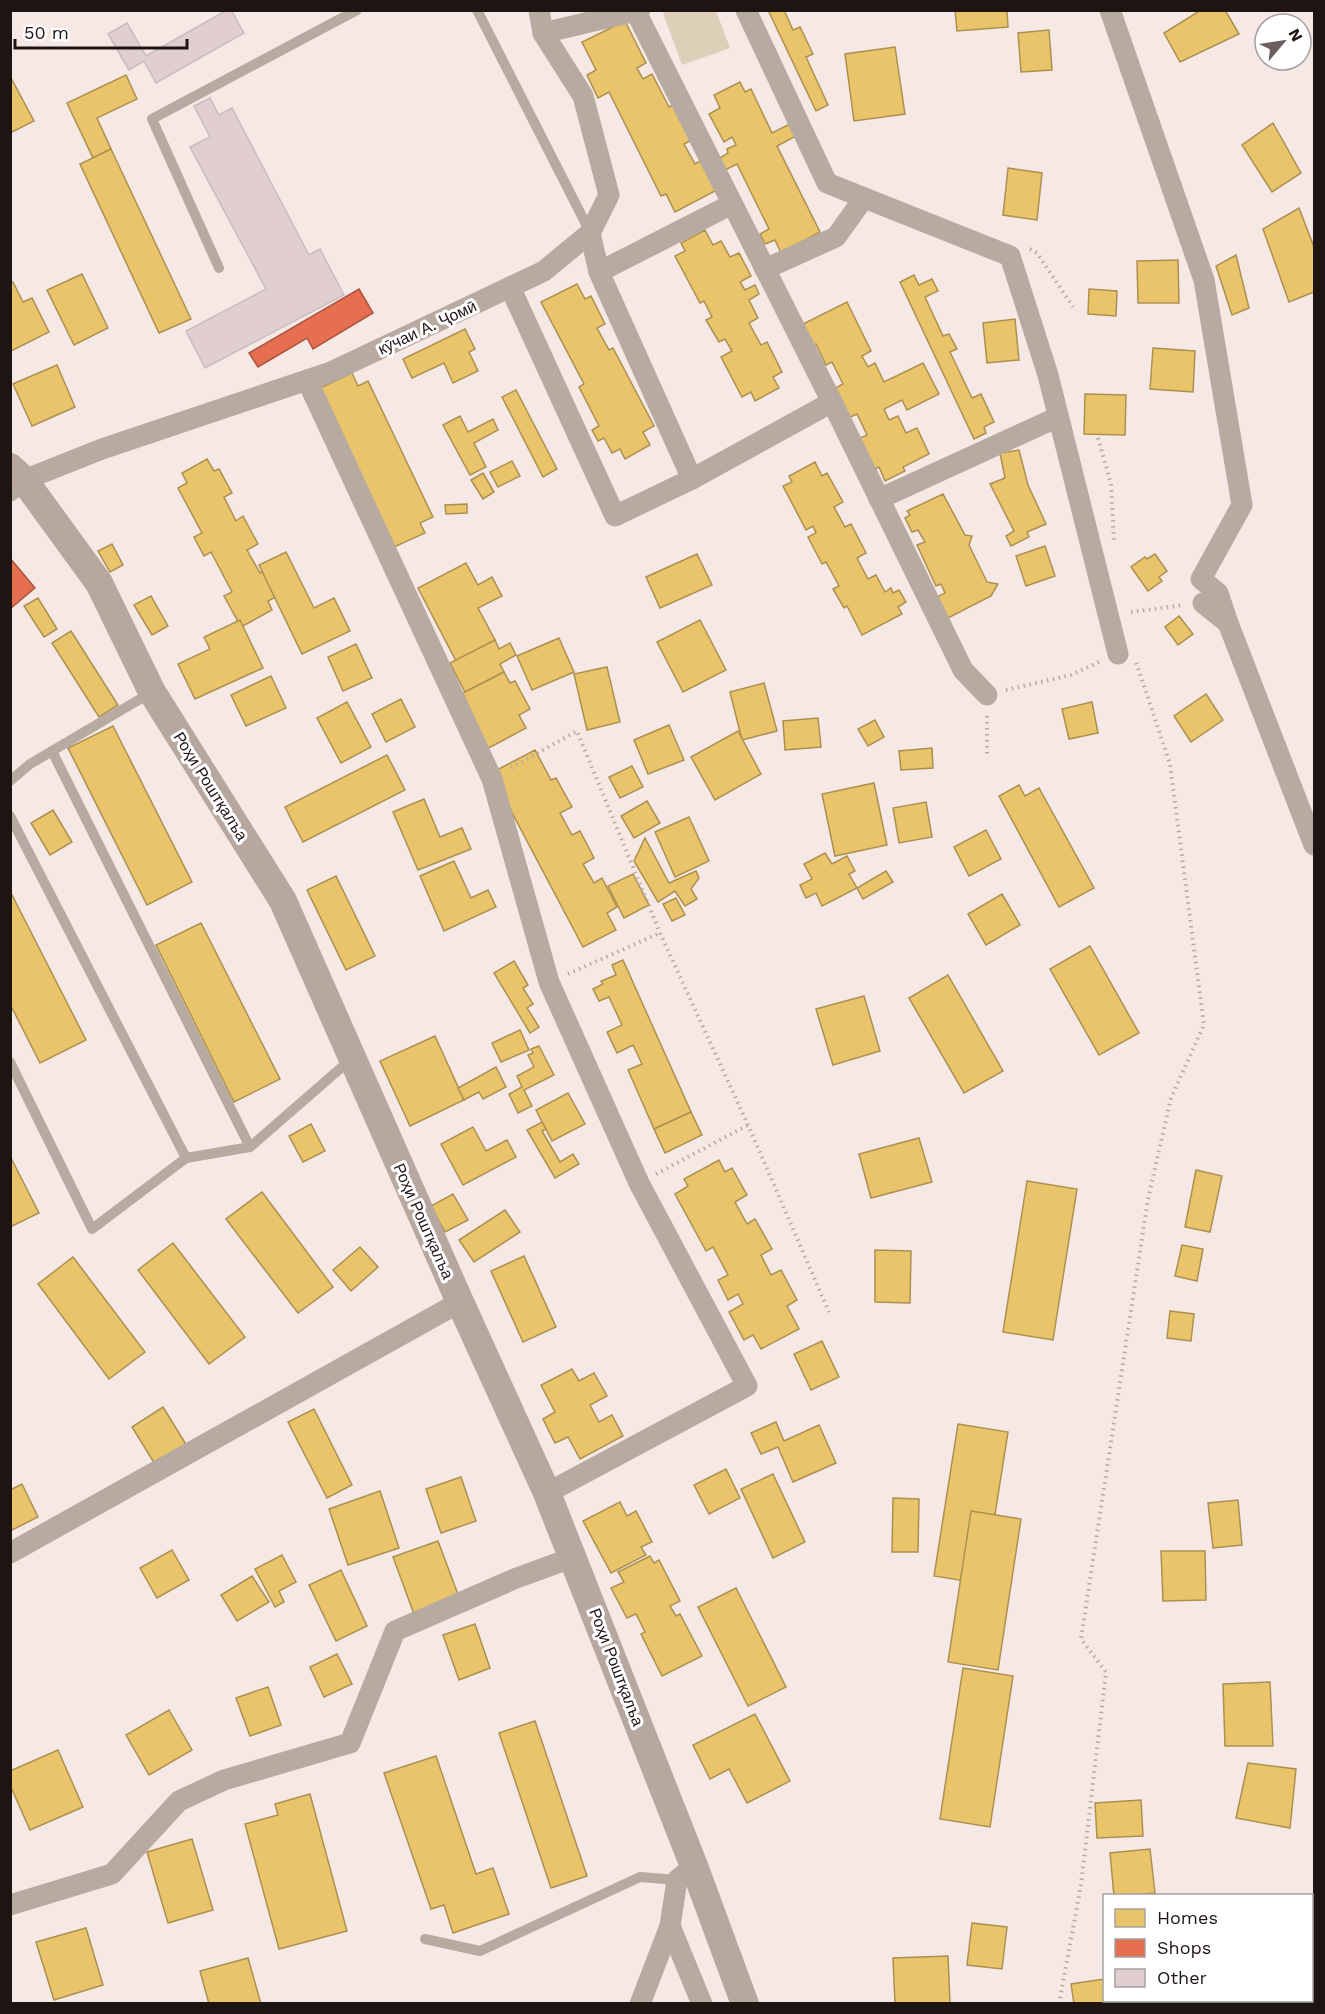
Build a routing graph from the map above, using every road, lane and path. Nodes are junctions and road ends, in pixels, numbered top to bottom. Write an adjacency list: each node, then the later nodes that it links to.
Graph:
1 (357, 10): 11 (lane)
2 (477, 10): 10 (lane)
3 (538, 10): 7 (street, кӯчаи А. Ҷомӣ)
4 (746, 10): 8 (street)
5 (1110, 10): 23 (street)
6 (638, 11): 7 (street); 9 (street)
7 (543, 33): 10 (street, кӯчаи А. Ҷомӣ)
8 (864, 198): 12 (street); 17 (street)
9 (732, 204): 12 (street); 13 (street)
10 (590, 233): 13 (street); 14 (street, кӯчаи А. Ҷомӣ)
11 (219, 268)
12 (765, 269): 16 (street)
13 (599, 272): 18 (street)
14 (510, 287): 15 (street, кӯчаи А. Ҷомӣ); 18 (street)
15 (307, 380): 19 (street, кӯчаи А. Ҷомӣ); 29 (street)
16 (832, 402): 18 (street); 20 (street)
17 (1058, 417): 20 (street); 24 (street)
18 (692, 479)
19 (15, 480): 25 (main road, Роҳи Роштқалъа)
20 (879, 499): 26 (street)
21 (1203, 603): 22 (path); 23 (street)
22 (1131, 612)
23 (1228, 623): 32 (street)
24 (1126, 656): 53 (path)
25 (152, 692): 27 (lane); 35 (main road, Роҳи Роштқалъа)
26 (987, 694): 28 (path)
27 (52, 750): 30 (lane); 38 (lane)
28 (987, 757)
29 (492, 778): 33 (path); 34 (street)
30 (10, 781)
31 (10, 816): 39 (lane)
32 (1314, 846)
33 (660, 933): 34 (path); 37 (path)
34 (549, 982): 40 (street)
35 (352, 1058): 38 (lane); 41 (main road, Роҳи Роштқалъа)
36 (10, 1062): 39 (lane)
37 (748, 1125): 40 (path); 42 (path)
38 (250, 1147): 39 (lane)
39 (186, 1158)
40 (639, 1183): 43 (street)
41 (460, 1302): 43 (main road, Роҳи Роштқалъа); 44 (street)
42 (829, 1312)
43 (547, 1493): 45 (main road, Роҳи Роштқалъа)
44 (10, 1553)
45 (574, 1557): 46 (main road, Роҳи Роштқалъа); 47 (street)
46 (686, 1873): 48 (street); 49 (lane); 52 (main road, Роҳи Роштқалъа)
47 (10, 1905)
48 (670, 1926): 50 (street); 51 (street)
49 (424, 1940)
50 (640, 2004)
51 (702, 2004)
52 (745, 2004)
53 (1059, 2004)

